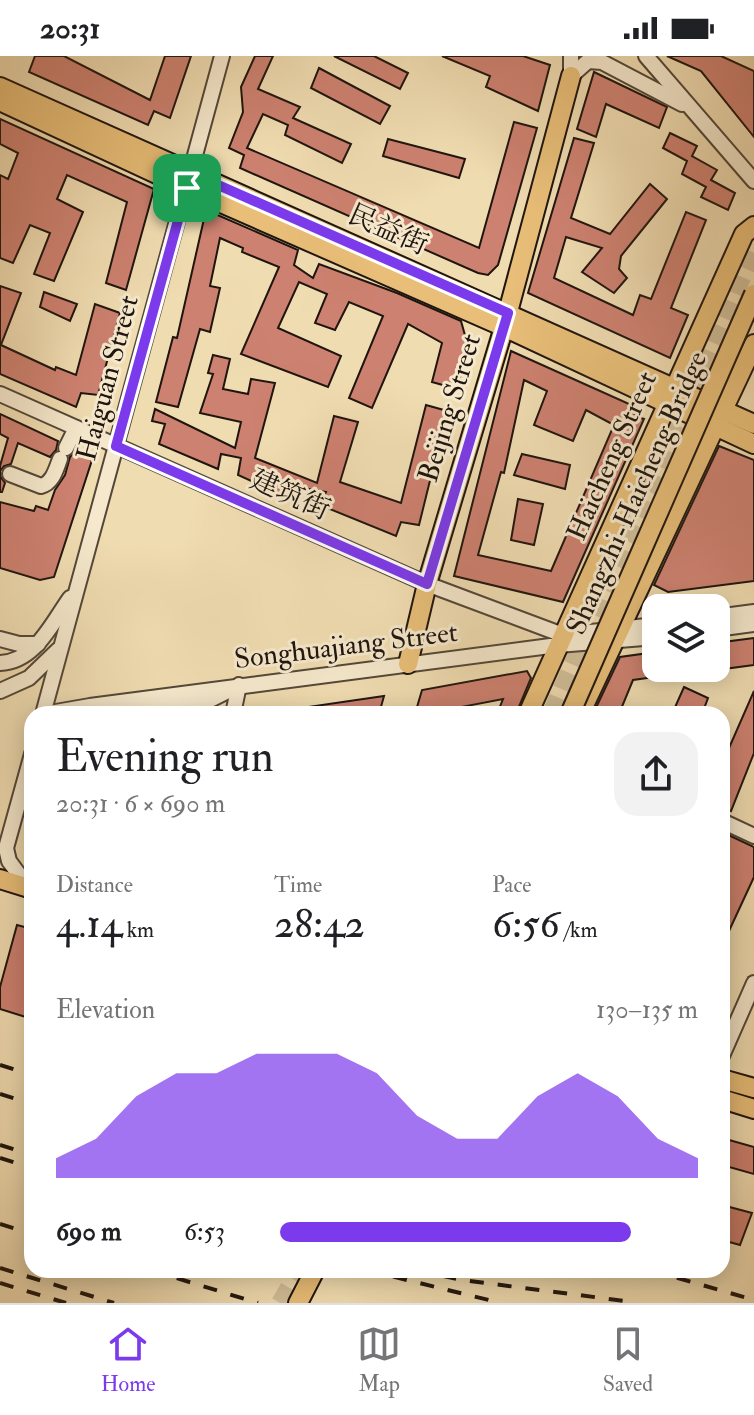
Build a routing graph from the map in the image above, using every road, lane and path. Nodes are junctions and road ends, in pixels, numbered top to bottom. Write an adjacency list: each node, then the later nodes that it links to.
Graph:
1 (222, 56): 8 (street, Haiguan Street)
2 (571, 56): 4 (street)
3 (646, 56): 7 (street)
4 (571, 76): 7 (street); 12 (main road, Beijing Street)
5 (0, 87): 8 (main road)
6 (0, 101): 8 (main road)
7 (691, 108): 9 (street)
8 (189, 181): 12 (main road); 20 (street, Haiguan Street)
9 (754, 181)
10 (754, 226): 15 (main road, Haicheng Street)
11 (754, 294): 44 (main road, Shangzhi-Haicheng Bridge, bridge)
12 (506, 320): 15 (main road); 22 (main road, Beijing Street)
13 (754, 344): 16 (main road)
14 (0, 394): 18 (street, 建筑街)
15 (670, 394): 16 (main road); 32 (main road, Haicheng Street)
16 (719, 418): 17 (main road); 19 (main road); 29 (main road)
17 (754, 424)
18 (76, 428): 20 (street, 建筑街); 21 (street)
19 (754, 444)
20 (116, 446): 22 (street, 建筑街); 23 (street, Haiguan Street)
21 (10, 474)
22 (427, 584): 32 (street, 建筑街); 36 (main road, Beijing Street)
23 (77, 587): 33 (street); 34 (street, Haiguan Street)
24 (754, 612): 25 (street)
25 (730, 615)
26 (754, 624): 27 (street)
27 (730, 627)
28 (642, 629): 29 (street)
29 (616, 636): 30 (street, Songhuajiang Street); 32 (street, Songhuajiang Street); 45 (main road)
30 (642, 637)
31 (0, 639): 33 (street)
32 (560, 640): 36 (street, Songhuajiang Street); 43 (main road, Haicheng Street)
33 (38, 644): 35 (street)
34 (61, 647): 38 (street); 39 (street, Haiguan Street)
35 (0, 663)
36 (408, 664): 37 (street, Songhuajiang Street)
37 (239, 685): 40 (street, Songhuajiang Street); 41 (street); 42 (street)
38 (0, 691)
39 (46, 706)
40 (98, 706)
41 (164, 706)
42 (235, 706)
43 (531, 706)
44 (574, 706)
45 (584, 706)
46 (24, 783): 50 (street)
47 (730, 825): 48 (street)
48 (754, 836)
49 (0, 879): 51 (main road)
50 (24, 880)
51 (24, 887)
52 (754, 983): 53 (street)
53 (730, 1038)
54 (730, 1081): 55 (main road)
55 (754, 1088)
56 (730, 1102): 57 (main road)
57 (754, 1109)
58 (311, 1278): 59 (main road)
59 (298, 1303)

